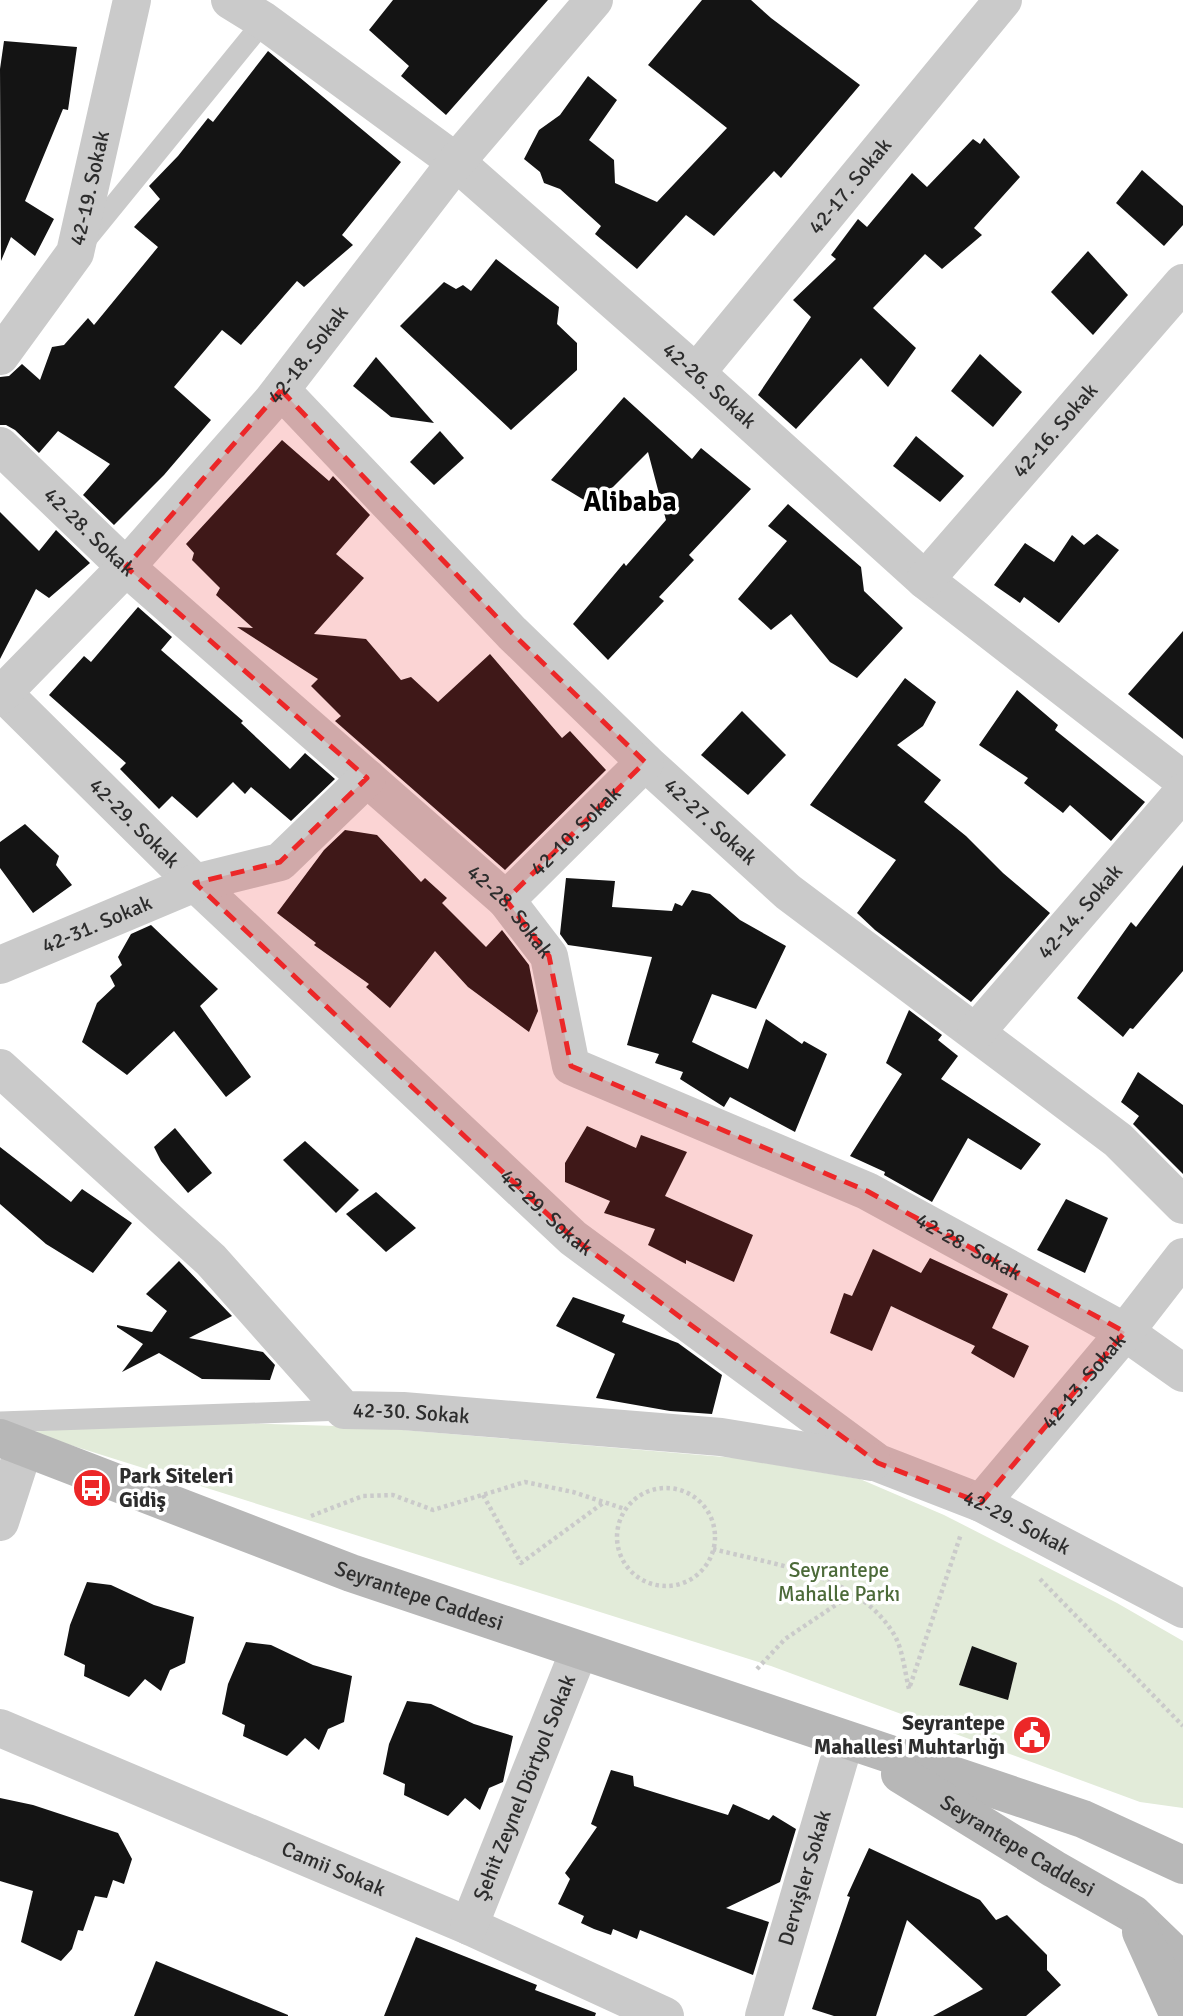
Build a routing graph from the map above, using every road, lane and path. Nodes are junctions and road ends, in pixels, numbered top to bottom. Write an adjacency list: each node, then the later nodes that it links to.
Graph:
1 (132, 0): 7 (street, 42-19. Sokak)
2 (230, 0): 5 (street, 42-26. Sokak)
3 (594, 0): 6 (street, 42-18. Sokak)
4 (1003, 0): 10 (street, 42-17. Sokak)
5 (264, 21): 6 (street, 42-26. Sokak); 7 (lane)
6 (456, 162): 10 (street, 42-26. Sokak); 11 (street, 42-18. Sokak)
7 (75, 253): 9 (street, 42-19. Sokak)
8 (1183, 283): 14 (street, 42-16. Sokak)
9 (0, 356)
10 (696, 373): 14 (street, 42-26. Sokak)
11 (281, 390): 13 (street, 42-18. Sokak); 16 (street, 42-27. Sokak)
12 (0, 446): 13 (street, 42-28. Sokak)
13 (126, 567): 15 (street, 42-18. Sokak); 17 (street, 42-28. Sokak)
14 (925, 580): 18 (street, 42-26. Sokak)
15 (1, 693): 20 (street, 42-29. Sokak)
16 (645, 762): 21 (street, 42-10. Sokak); 23 (street, 42-27. Sokak)
17 (367, 778): 20 (street, 42-31. Sokak); 21 (street, 42-28. Sokak)
18 (1183, 780)
19 (1183, 792): 23 (street, 42-14. Sokak)
20 (195, 883): 22 (street, 42-31. Sokak); 31 (street, 42-29. Sokak)
21 (506, 900): 27 (street, 42-28. Sokak)
22 (0, 965)
23 (976, 1032): 25 (street, 42-27. Sokak)
24 (0, 1068): 29 (street, 42-30. Sokak)
25 (1183, 1205)
26 (1183, 1257): 27 (street, 42-13. Sokak)
27 (1125, 1332): 28 (street, 42-28. Sokak); 35 (street, 42-13. Sokak)
28 (1183, 1373)
29 (344, 1410): 30 (lane); 31 (street, 42-30. Sokak)
30 (8, 1436): 36 (street); 37 (street, Seyrantepe Caddesi)
31 (878, 1463): 35 (street, 42-29. Sokak)
32 (483, 1495): 33 (path); 33 (path); 37 (path)
33 (604, 1502): 34 (path)
34 (625, 1509): 38 (path); 38 (path)
35 (972, 1515): 40 (path); 41 (street, 42-29. Sokak)
36 (0, 1522)
37 (257, 1537): 42 (street, Seyrantepe Caddesi)
38 (713, 1549): 40 (path)
39 (1030, 1570): 44 (path)
40 (852, 1594): 43 (path)
41 (1183, 1609)
42 (579, 1651): 43 (street, Seyrantepe Caddesi); 49 (street, Şehit Zeynel Dörtyol Sokak)
43 (727, 1700): 46 (street, Seyrantepe Caddesi)
44 (1183, 1726)
45 (0, 1728): 49 (street, Camii Sokak)
46 (845, 1740): 47 (street, Seyrantepe Caddesi); 48 (street, Seyrantepe Caddesi); 52 (street, Dervişler Sokak)
47 (1183, 1865)
48 (1133, 1914): 50 (street, Seyrantepe Caddesi); 53 (street)
49 (469, 1926): 51 (street, Camii Sokak)
50 (1183, 1962)
51 (665, 2016)
52 (764, 2016)
53 (1179, 2016)

